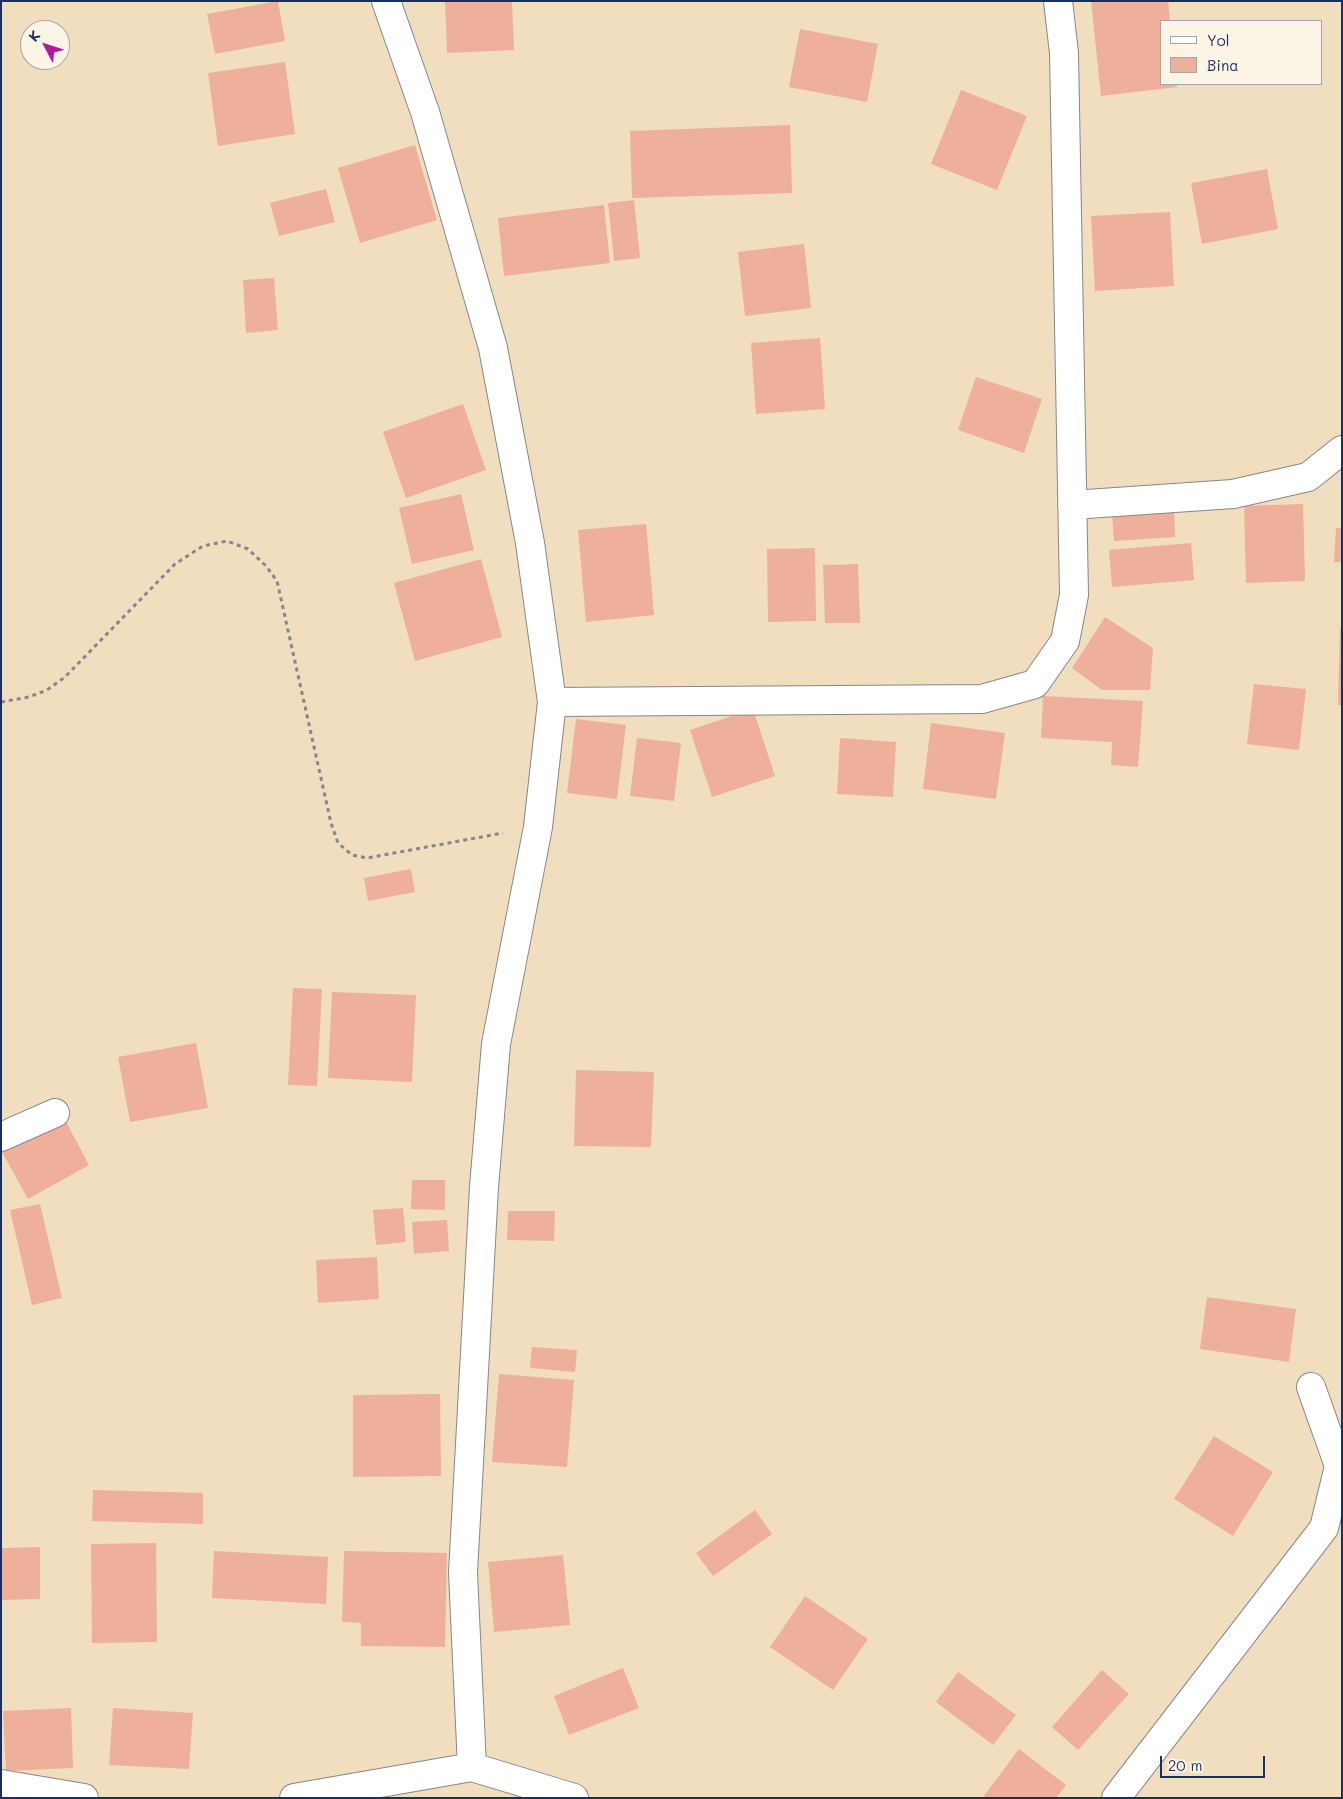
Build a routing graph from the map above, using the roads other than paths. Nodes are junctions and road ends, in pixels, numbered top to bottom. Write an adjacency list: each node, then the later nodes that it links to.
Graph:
1 (386, 1): 5 (street)
2 (1058, 1): 4 (street)
3 (1342, 450): 4 (street)
4 (1072, 504): 5 (street)
5 (552, 702): 9 (street)
6 (55, 1113): 7 (street)
7 (1, 1137)
8 (1311, 1388): 14 (street)
9 (472, 1767): 12 (street); 13 (street)
10 (1, 1784): 11 (street)
11 (84, 1798)
12 (294, 1798)
13 (574, 1798)
14 (1116, 1798)

